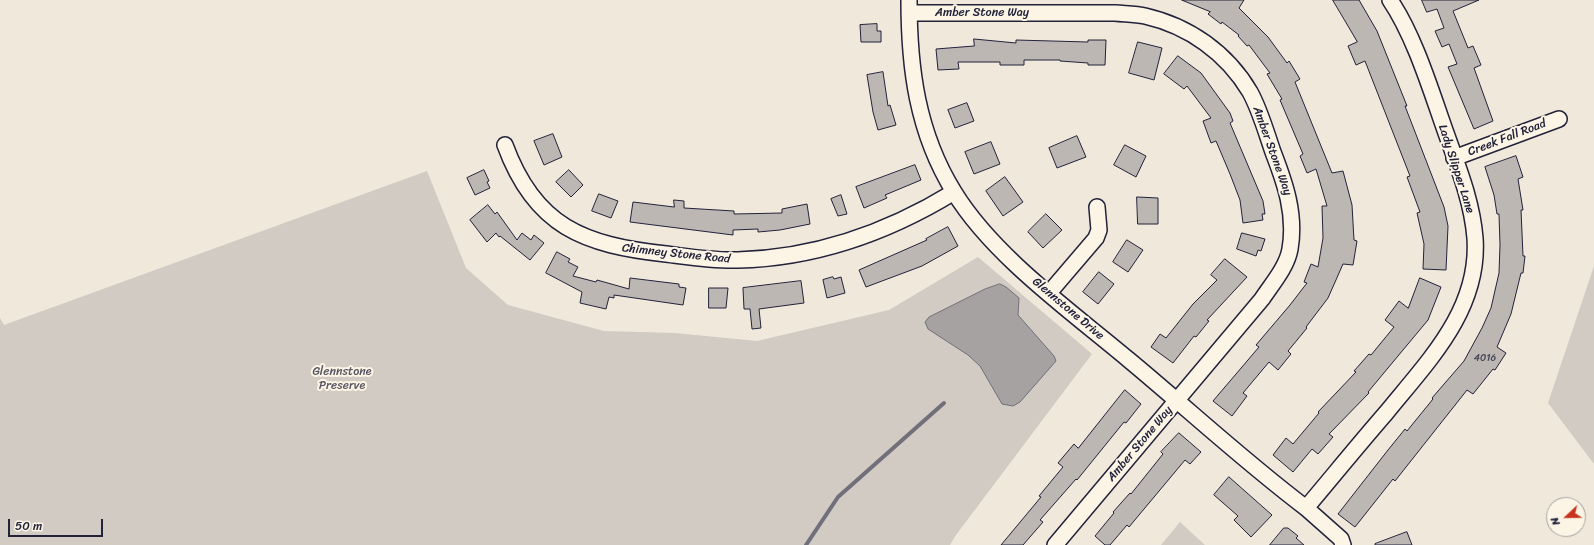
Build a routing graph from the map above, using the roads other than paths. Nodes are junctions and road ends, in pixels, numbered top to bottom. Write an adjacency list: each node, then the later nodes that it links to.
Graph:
1 (1390, 0): 5 (street, Lady Slipper Lane)
2 (909, 6): 6 (street, Glennstone Drive); 9 (street, Amber Stone Way)
3 (1559, 119): 5 (street, Creek Fall Road)
4 (505, 145): 6 (street, Chimney Stone Road)
5 (1454, 158): 10 (street, Lady Slipper Lane)
6 (954, 192): 8 (street, Glennstone Drive)
7 (1097, 207): 8 (street)
8 (1050, 293): 9 (street, Glennstone Drive)
9 (1177, 400): 10 (street, Glennstone Drive); 11 (street, Amber Stone Way)
10 (1306, 508): 12 (street, Glennstone Drive)
11 (1055, 545)
12 (1343, 545)

